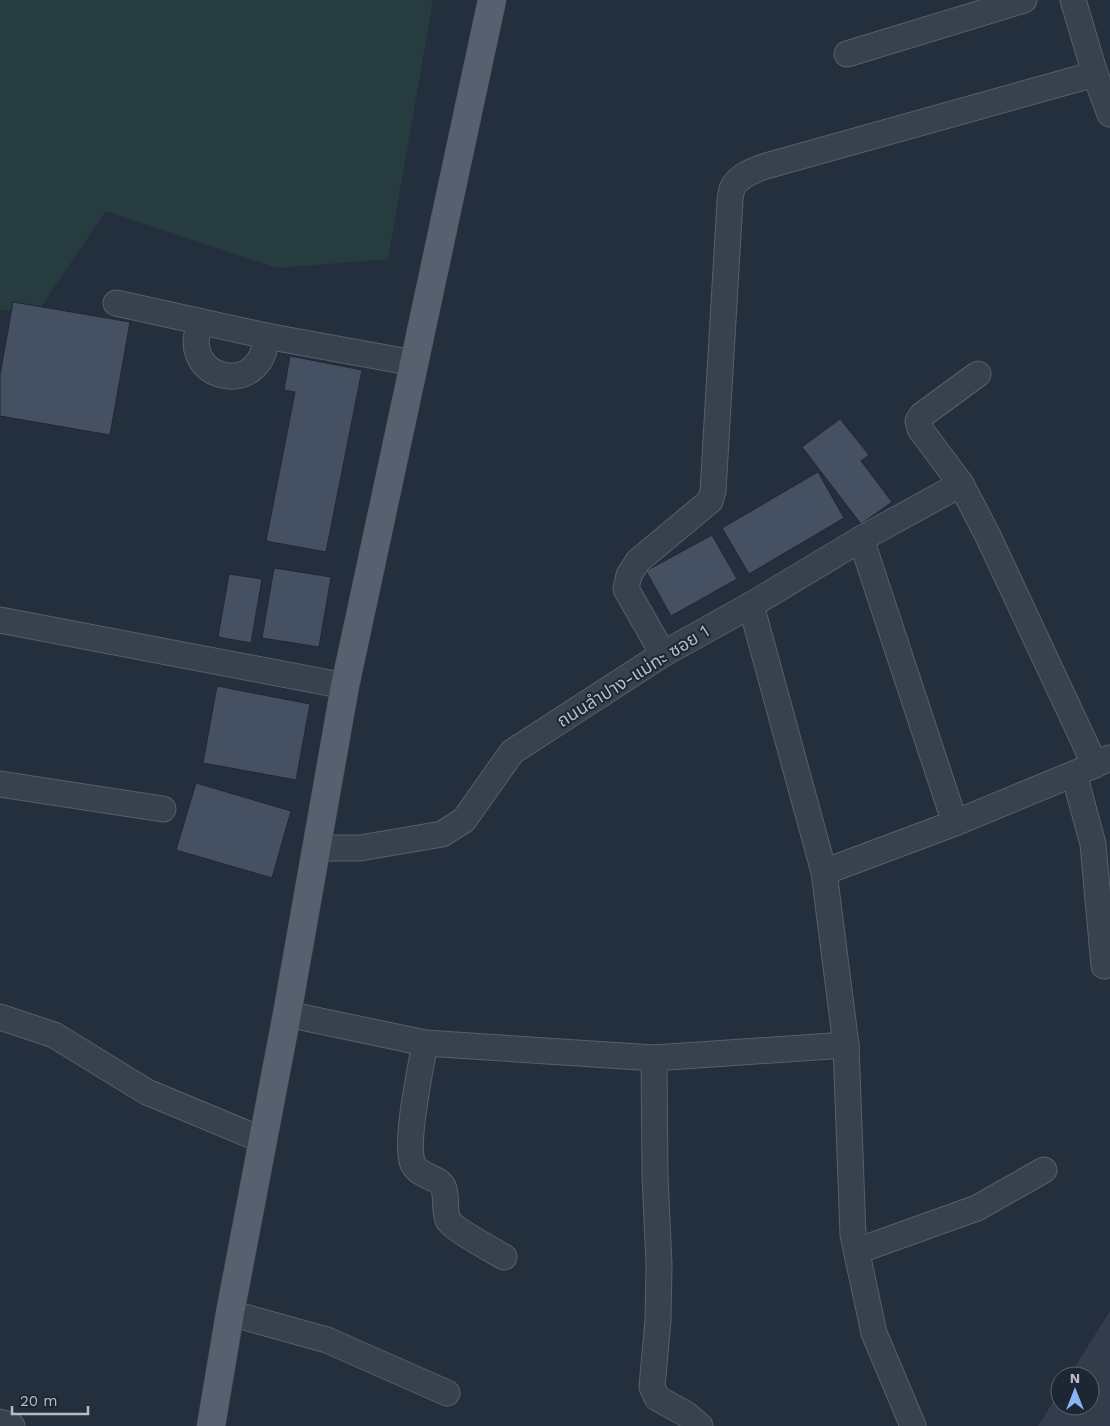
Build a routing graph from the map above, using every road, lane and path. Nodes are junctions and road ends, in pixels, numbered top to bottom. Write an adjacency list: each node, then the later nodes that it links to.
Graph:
1 (492, 0): 10 (main road)
2 (1024, 0): 4 (street)
3 (1074, 0): 5 (street)
4 (847, 54)
5 (1095, 74): 6 (street); 16 (street)
6 (1110, 114)
7 (116, 303): 8 (street)
8 (200, 322): 9 (street); 9 (street)
9 (266, 336): 10 (street)
10 (414, 363): 17 (main road)
11 (978, 374): 12 (street)
12 (961, 484): 13 (street, ถนนลำปาง-แม่ทะ ซอย 1); 18 (street)
13 (861, 539): 14 (street, ถนนลำปาง-แม่ทะ ซอย 1); 21 (street)
14 (752, 605): 16 (street, ถนนลำปาง-แม่ทะ ซอย 1); 23 (street)
15 (0, 620): 17 (street)
16 (663, 654): 22 (street, ถนนลำปาง-แม่ทะ ซอย 1)
17 (345, 686): 22 (main road)
18 (1093, 766): 21 (street); 24 (street)
19 (0, 784): 20 (street)
20 (163, 809)
21 (955, 823): 23 (street)
22 (316, 848): 25 (main road)
23 (824, 872): 28 (street)
24 (1104, 966)
25 (287, 1014): 27 (street); 30 (main road)
26 (0, 1016): 30 (street)
27 (425, 1043): 29 (street); 33 (street)
28 (846, 1045): 29 (street); 32 (street)
29 (654, 1058): 39 (street)
30 (262, 1140): 34 (main road)
31 (1044, 1170): 32 (street)
32 (857, 1251): 40 (street)
33 (504, 1257)
34 (230, 1313): 35 (street); 38 (main road)
35 (447, 1393)
36 (0, 1422): 37 (street)
37 (12, 1426)
38 (211, 1426)
39 (700, 1426)
40 (913, 1426)

